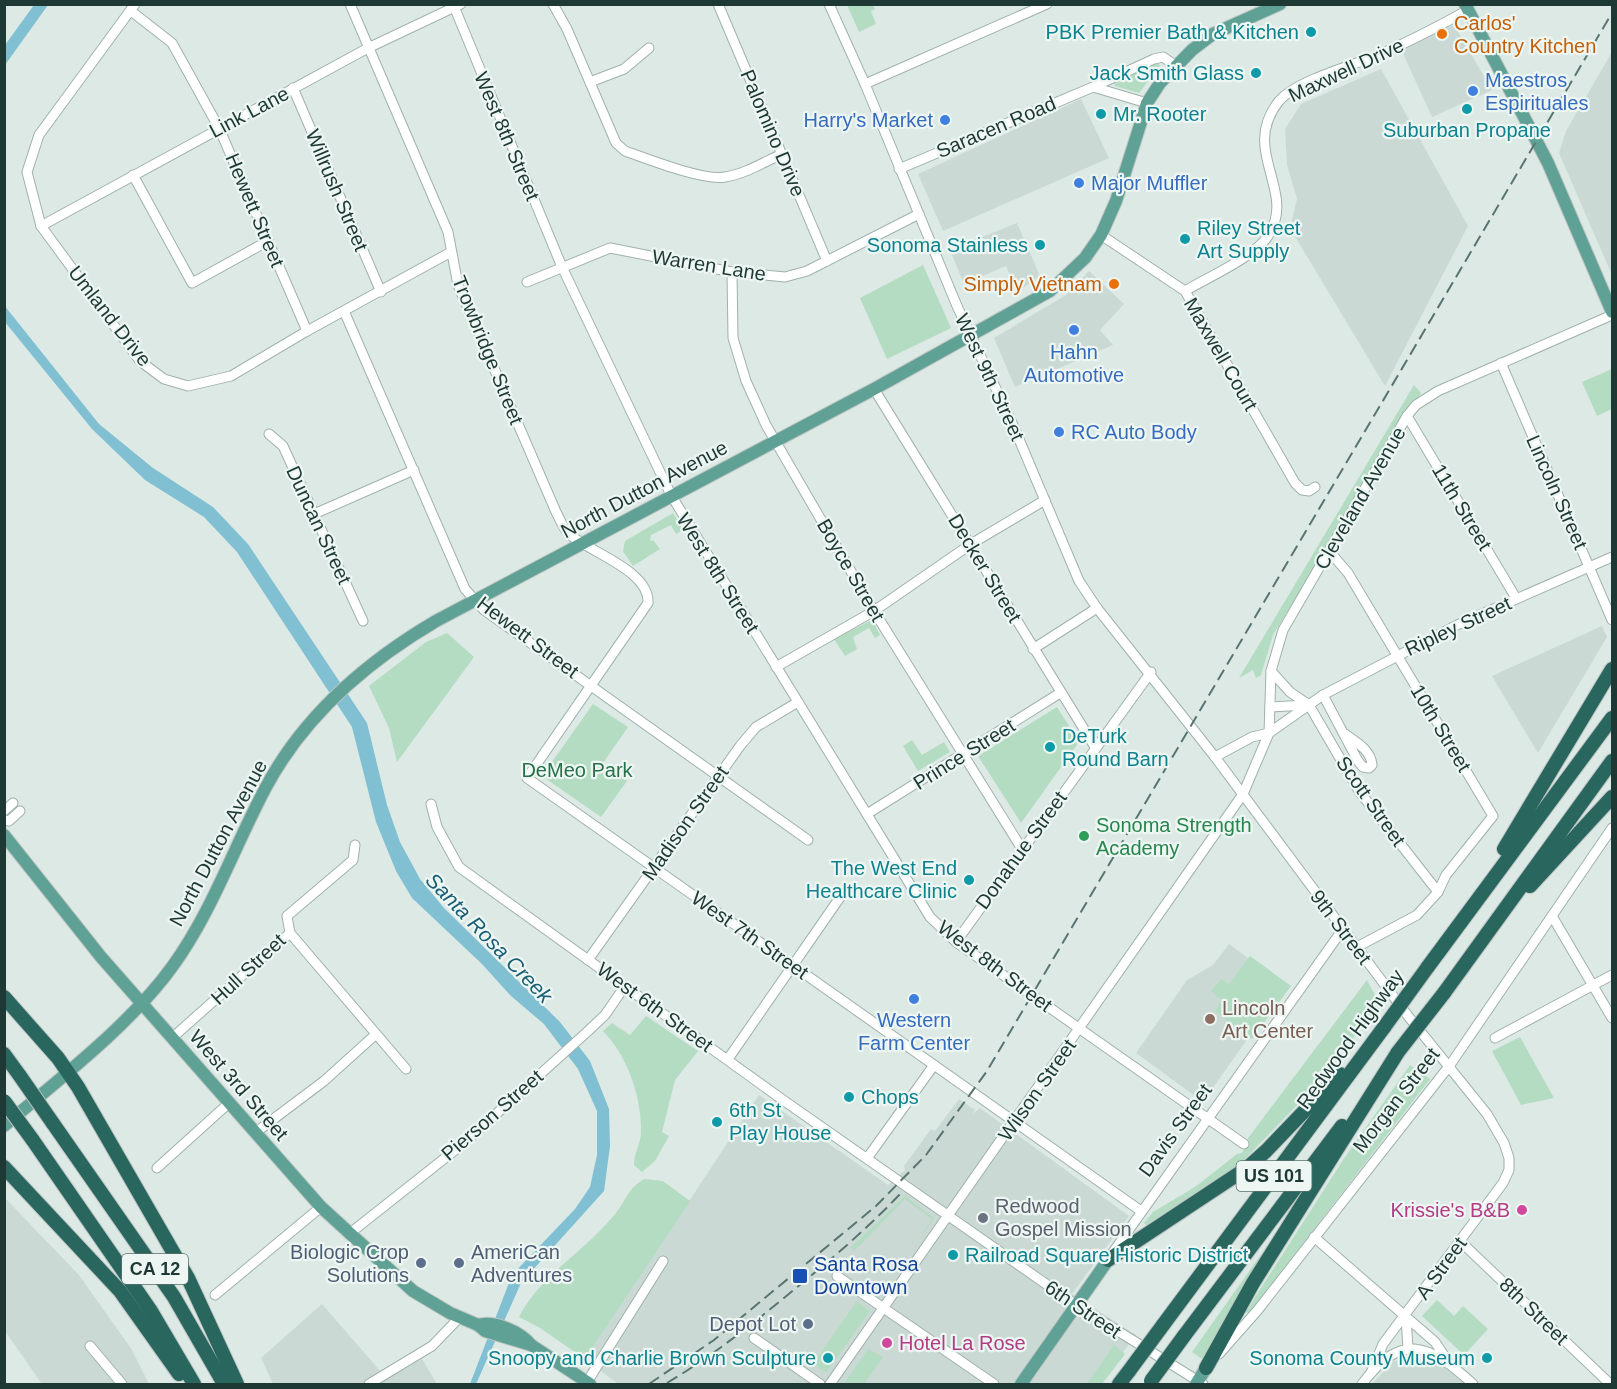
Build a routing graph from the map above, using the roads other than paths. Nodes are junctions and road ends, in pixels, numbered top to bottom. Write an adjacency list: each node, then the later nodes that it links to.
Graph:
1 (350, 4): 11 (street, Trowbridge Street)
2 (553, 4): 14 (street)
3 (718, 4): 20 (street, Palomino Drive)
4 (829, 4): 15 (street, West 9th Street)
5 (1047, 4): 15 (street)
6 (1280, 4): 10 (main road, North Dutton Avenue)
7 (456, 6): 11 (street, Link Lane); 29 (street, West 8th Street)
8 (1466, 7): 32 (street, Maxwell Drive); 35 (main road)
9 (133, 8): 19 (street, Hewett Street); 24 (street, Umland Drive)
10 (1256, 8): 13 (main road, North Dutton Avenue)
11 (368, 48): 17 (street, Link Lane); 27 (street, Trowbridge Street)
12 (648, 48): 14 (street)
13 (1176, 66): 16 (street, Saracen Road); 18 (main road, North Dutton Avenue)
14 (590, 82): 20 (street)
15 (865, 84): 21 (street, West 9th Street)
16 (1094, 87): 18 (street); 21 (street, Saracen Road)
17 (293, 88): 19 (street, Link Lane); 33 (street, Willrush Street)
18 (1147, 103): 25 (main road, North Dutton Avenue)
19 (219, 128): 22 (street, Link Lane); 26 (street, Hewett Street)
20 (782, 154): 28 (street, Palomino Drive)
21 (899, 169): 23 (street, West 9th Street)
22 (133, 175): 24 (street, Link Lane); 26 (street)
23 (919, 214): 28 (street, Warren Lane); 37 (street, West 9th Street)
24 (41, 226): 36 (street, Umland Drive)
25 (1101, 235): 32 (street, Maxwell Court); 37 (main road, North Dutton Avenue)
26 (268, 242): 36 (street, Hewett Street)
27 (452, 252): 33 (street, Umland Drive); 48 (street, Trowbridge Street)
28 (827, 261): 30 (street, Warren Lane)
29 (562, 267): 30 (street, Warren Lane); 31 (street, Warren Lane); 45 (street, West 8th Street)
30 (732, 272): 42 (street, Boyce Street)
31 (527, 282)
32 (1185, 291): 44 (street, Maxwell Court)
33 (381, 292): 34 (street, Umland Drive)
34 (344, 311): 36 (street, Umland Drive); 43 (street, Hewett Street)
35 (1612, 314): 38 (street, Cleveland Avenue)
36 (307, 331)
37 (970, 336): 39 (main road, North Dutton Avenue); 46 (street, West 9th Street)
38 (1501, 363): 40 (street, Cleveland Avenue); 52 (street, Lincoln Street)
39 (874, 389): 42 (main road, North Dutton Avenue); 49 (street, Decker Street)
40 (1407, 416): 50 (street, Cleveland Avenue); 53 (street, 11th Street)
41 (269, 434): 47 (street, Duncan Street)
42 (775, 440): 45 (main road, North Dutton Avenue); 56 (street, Boyce Street)
43 (414, 470): 47 (street); 54 (street, Hewett Street)
44 (1315, 486)
45 (671, 495): 48 (main road, North Dutton Avenue); 61 (street, West 8th Street)
46 (1045, 500): 49 (street); 55 (street, West 9th Street)
47 (314, 514): 58 (street, Duncan Street)
48 (584, 543): 54 (main road, North Dutton Avenue); 65 (street, Trowbridge Street)
49 (971, 544): 56 (street); 59 (street, Decker Street)
50 (1329, 551): 60 (street, 10th Street); 63 (street, Cleveland Avenue)
51 (1612, 557): 52 (street, Ripley Street)
52 (1590, 568): 53 (street, Ripley Street); 57 (street, Lincoln Street)
53 (1516, 598): 60 (street, Ripley Street)
54 (476, 601): 65 (street, Hewett Street); 109 (main road, North Dutton Avenue)
55 (1097, 608): 59 (street); 64 (street, West 9th Street)
56 (874, 611): 61 (street); 76 (street, Boyce Street)
57 (1612, 620)
58 (363, 621)
59 (1034, 649): 66 (street, Decker Street)
60 (1397, 655): 67 (street, Ripley Street); 94 (street, 10th Street)
61 (776, 666): 68 (street, West 8th Street)
62 (1612, 669): 98 (highway)
63 (1270, 671): 69 (street); 70 (street, Cleveland Avenue)
64 (1150, 672): 72 (street, West 9th Street); 75 (street, Donahue Street)
65 (591, 684): 79 (street, Hewett Street); 93 (street, West 7th Street)
66 (1060, 693): 75 (street, Decker Street); 76 (street, Prince Street)
67 (1323, 695): 69 (street, Ripley Street); 74 (street)
68 (798, 702): 79 (street, Madison Street); 86 (street, West 8th Street)
69 (1309, 705): 70 (street); 73 (street, Ripley Street); 94 (street, Scott Street)
70 (1270, 707): 73 (street, Cleveland Avenue)
71 (1612, 718): 98 (highway, Redwood Highway / US 101)
72 (1192, 726): 77 (street, 9th Street)
73 (1269, 733): 77 (street, Ripley Street); 80 (street, Cleveland Avenue)
74 (1345, 734)
75 (1095, 747): 92 (street, Donahue Street)
76 (963, 754): 86 (street, Prince Street); 92 (street, Boyce Street)
77 (1215, 757): 80 (street, 9th Street)
78 (1612, 761): 100 (highway, US 101)
79 (719, 775): 90 (street, Hewett Street); 93 (street, Madison Street)
80 (1243, 794): 97 (street, 9th Street); 112 (street, Wilson Street)
81 (1612, 797): 100 (highway)
82 (13, 803): 84 (street)
83 (431, 804): 103 (street, West 6th Street)
84 (4, 811)
85 (20, 811): 87 (street)
86 (867, 814): 101 (street, West 8th Street)
87 (4, 820)
88 (1612, 828): 96 (street, Morgan Street)
89 (4, 835): 109 (main road, West 3rd Street)
90 (808, 840)
91 (355, 845): 99 (street, Hull Street)
92 (1022, 849): 101 (street, Donahue Street)
93 (653, 867): 103 (street, Madison Street); 104 (street, West 7th Street)
94 (1438, 892): 102 (street)
95 (843, 893): 104 (street)
96 (1552, 916): 107 (street); 120 (street, Morgan Street)
97 (1342, 929): 102 (street, 9th Street); 125 (street, Davis Street)
98 (1454, 930): 111 (highway, Redwood Highway / US 101, bridge)
99 (290, 933): 113 (street); 114 (street, Hull Street)
100 (1483, 936): 116 (highway, US 101, bridge)
101 (956, 942): 112 (street, West 8th Street)
102 (1357, 947): 120 (street, 9th Street)
103 (588, 960): 106 (street, West 6th Street)
104 (793, 966): 118 (street); 119 (street, West 7th Street)
105 (1612, 975): 107 (street)
106 (625, 986): 118 (street, West 6th Street); 138 (street, Pierson Street)
107 (1593, 986): 110 (street); 115 (street)
108 (4, 997): 122 (highway)
109 (141, 1003): 114 (main road, West 3rd Street); 122 (main road, North Dutton Avenue)
110 (1612, 1018)
111 (1385, 1026): 142 (highway); 169 (highway, Redwood Highway / US 101, bridge)
112 (1080, 1029): 125 (street); 126 (street, Wilson Street)
113 (375, 1035): 121 (street); 128 (street)
114 (172, 1038): 124 (main road, West 3rd Street)
115 (1495, 1038)
116 (1398, 1052): 153 (highway); 157 (highway, US 101, bridge)
117 (4, 1054): 162 (highway, CA 12, bridge)
118 (728, 1059): 130 (street, West 6th Street)
119 (934, 1065): 126 (street, West 7th Street); 130 (street)
120 (1449, 1065): 131 (street, 9th Street); 139 (street, Morgan Street)
121 (406, 1069)
122 (68, 1071): 127 (main road, North Dutton Avenue); 163 (highway)
123 (4, 1101): 161 (highway, CA 12, bridge)
124 (229, 1103): 128 (main road, West 3rd Street); 133 (street)
125 (1208, 1119): 129 (street); 136 (street, Davis Street)
126 (1015, 1122): 136 (street, West 7th Street); 137 (street, Wilson Street)
127 (4, 1126)
128 (255, 1133): 135 (main road, West 3rd Street)
129 (1244, 1144)
130 (868, 1157): 134 (street, West 6th Street)
131 (1509, 1158): 140 (street, A Street)
132 (4, 1167): 160 (highway)
133 (158, 1168)
134 (908, 1186): 137 (street, 6th Street)
135 (321, 1207): 138 (main road, West 3rd Street); 144 (street)
136 (1141, 1211): 142 (street, Davis Street)
137 (948, 1215): 145 (street, 6th Street); 146 (street, Wilson Street)
138 (349, 1234): 148 (main road, West 3rd Street)
139 (1314, 1237): 147 (street); 153 (street, Morgan Street)
140 (1461, 1242): 147 (street, A Street); 155 (street, 8th Street)
141 (663, 1260): 156 (street)
142 (1108, 1260): 145 (main road, Davis Street)
143 (837, 1276): 146 (street)
144 (215, 1295)
145 (1076, 1305): 158 (street, 6th Street); 168 (main road, Davis Street)
146 (884, 1307): 166 (street, Wilson Street); 167 (street)
147 (1406, 1317): 151 (street, A Street); 152 (street); 154 (street, A Street)
148 (459, 1318): 156 (main road, West 3rd Street); 164 (street)
149 (754, 1338): 165 (street)
150 (90, 1346): 159 (street)
151 (1408, 1349): 152 (street); 154 (street, A Street)
152 (1449, 1363): 171 (street)
153 (1206, 1368): 158 (main road, Morgan Street)
154 (1371, 1373): 170 (street, A Street)
155 (1608, 1380)
156 (588, 1383)
157 (1150, 1383)
158 (1199, 1383)
159 (122, 1384)
160 (186, 1384)
161 (194, 1384)
162 (224, 1384)
163 (237, 1384)
164 (369, 1384)
165 (820, 1384)
166 (830, 1384)
167 (994, 1384)
168 (1021, 1384)
169 (1119, 1384)
170 (1362, 1384)
171 (1473, 1384)

